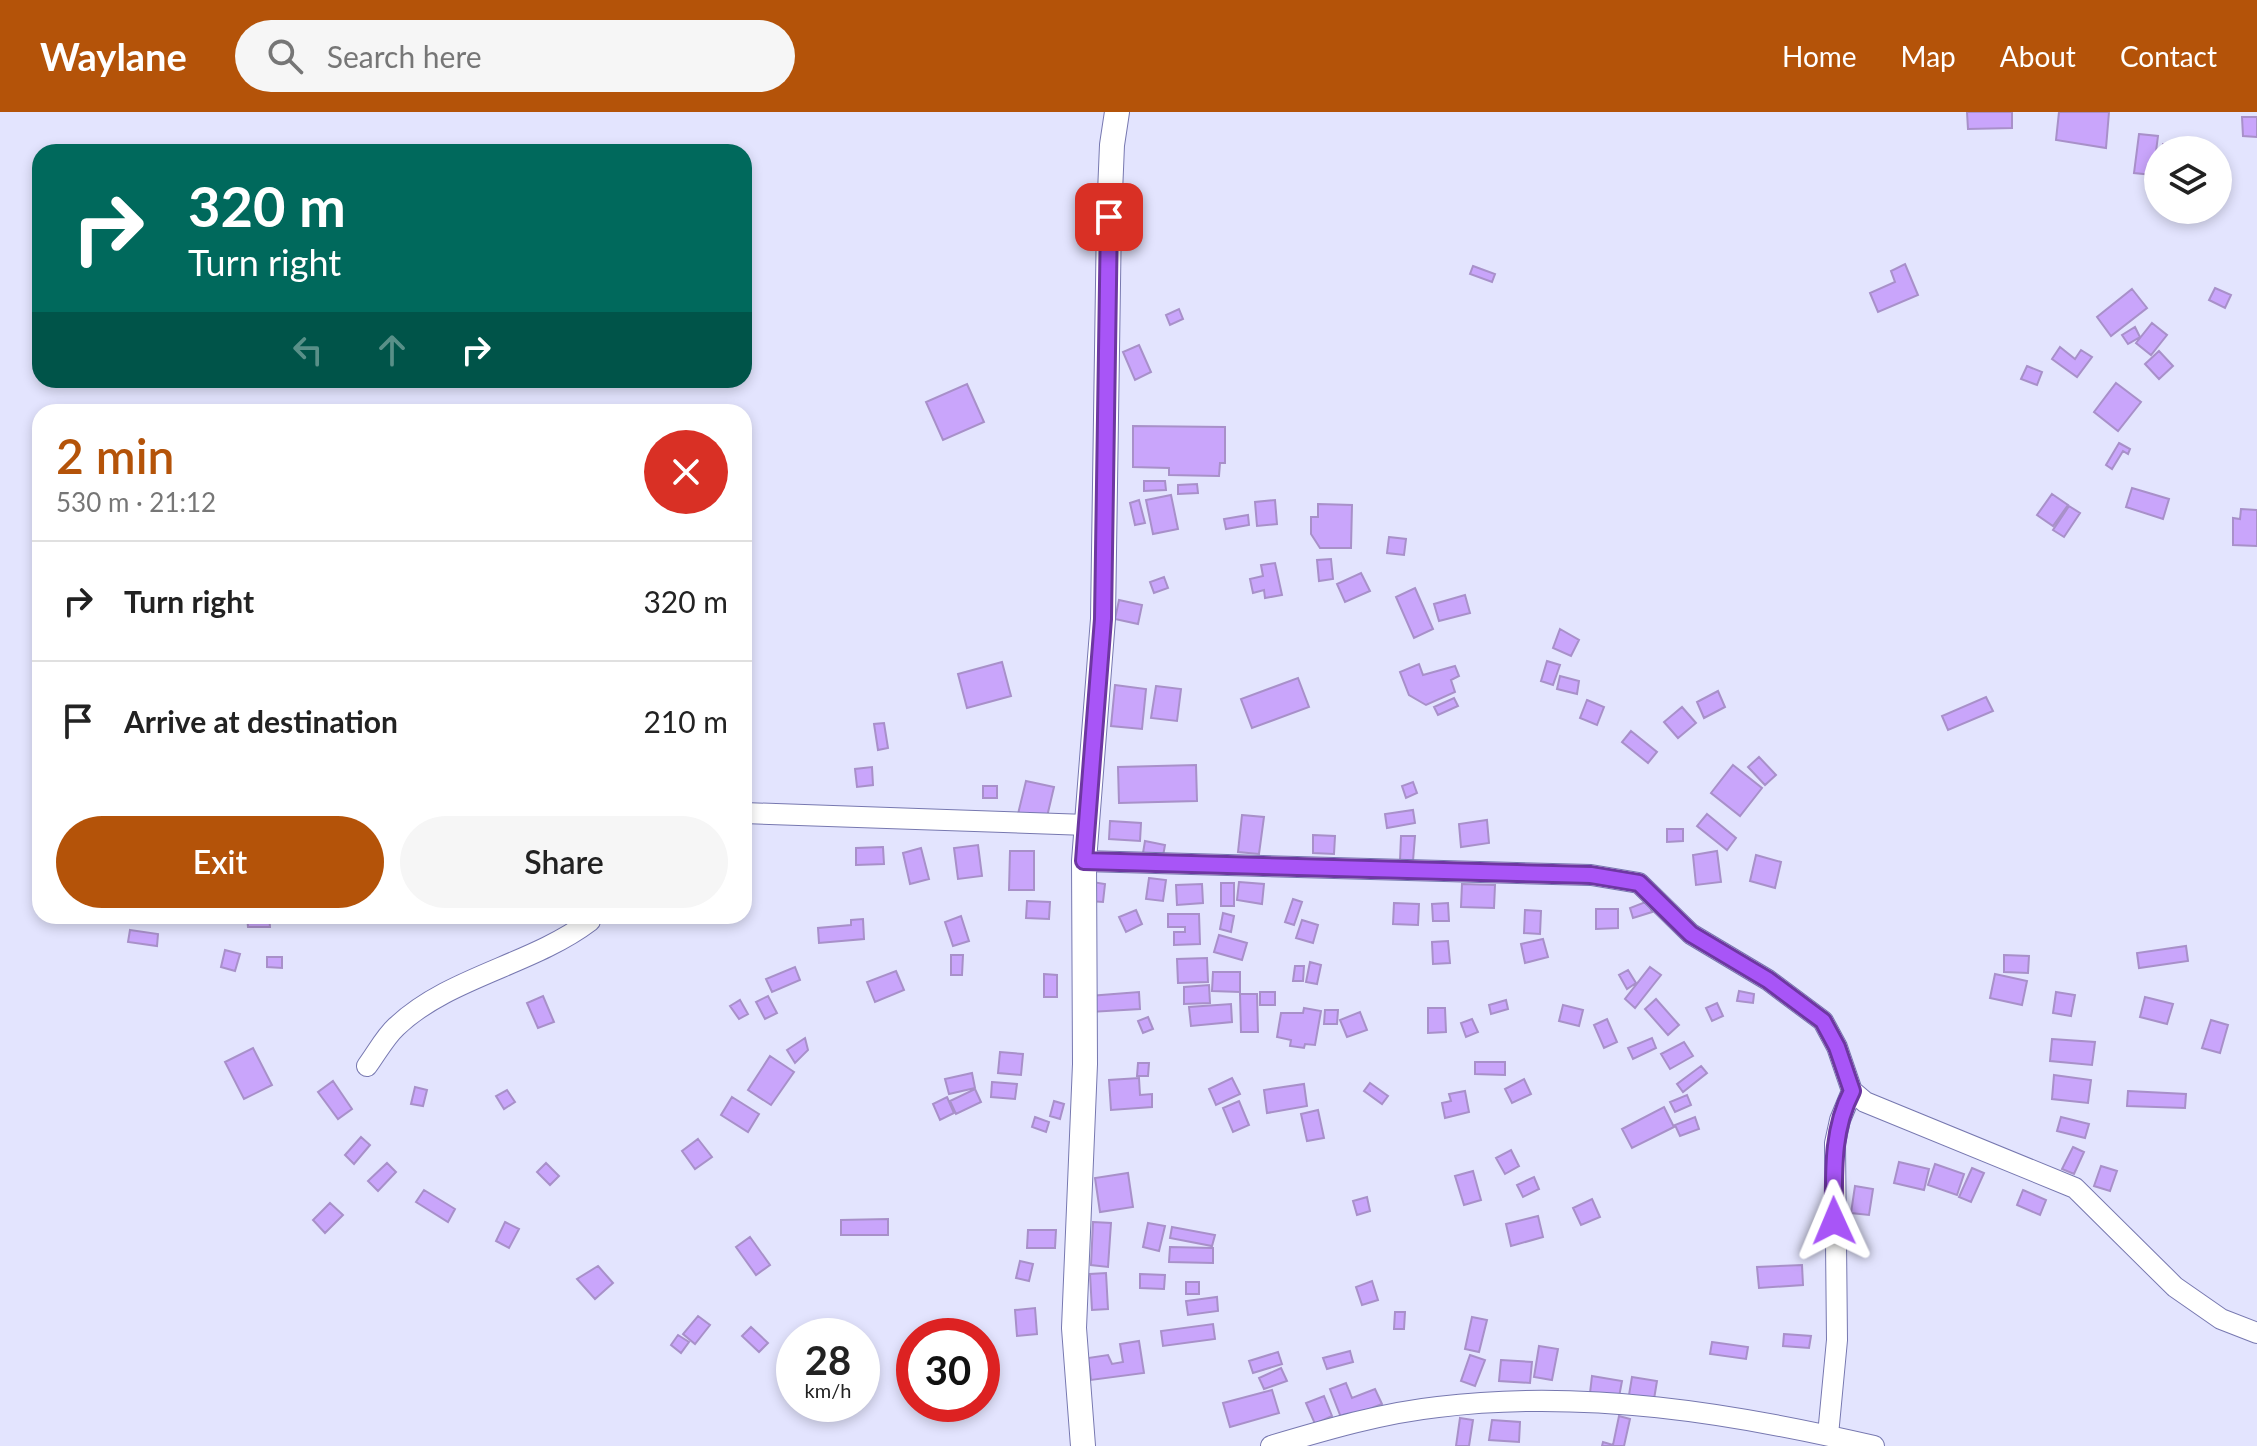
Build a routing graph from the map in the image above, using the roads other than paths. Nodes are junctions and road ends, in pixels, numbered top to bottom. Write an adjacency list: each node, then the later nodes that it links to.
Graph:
1 (1117, 112): 3 (street)
2 (752, 813): 3 (street)
3 (1087, 825): 4 (street)
4 (1084, 861): 7 (street); 10 (street)
5 (586, 924): 6 (street)
6 (367, 1066)
7 (1852, 1091): 8 (street); 9 (street)
8 (2257, 1333)
9 (1828, 1435): 11 (street); 12 (street)
10 (1083, 1446)
11 (1271, 1446)
12 (1874, 1446)

